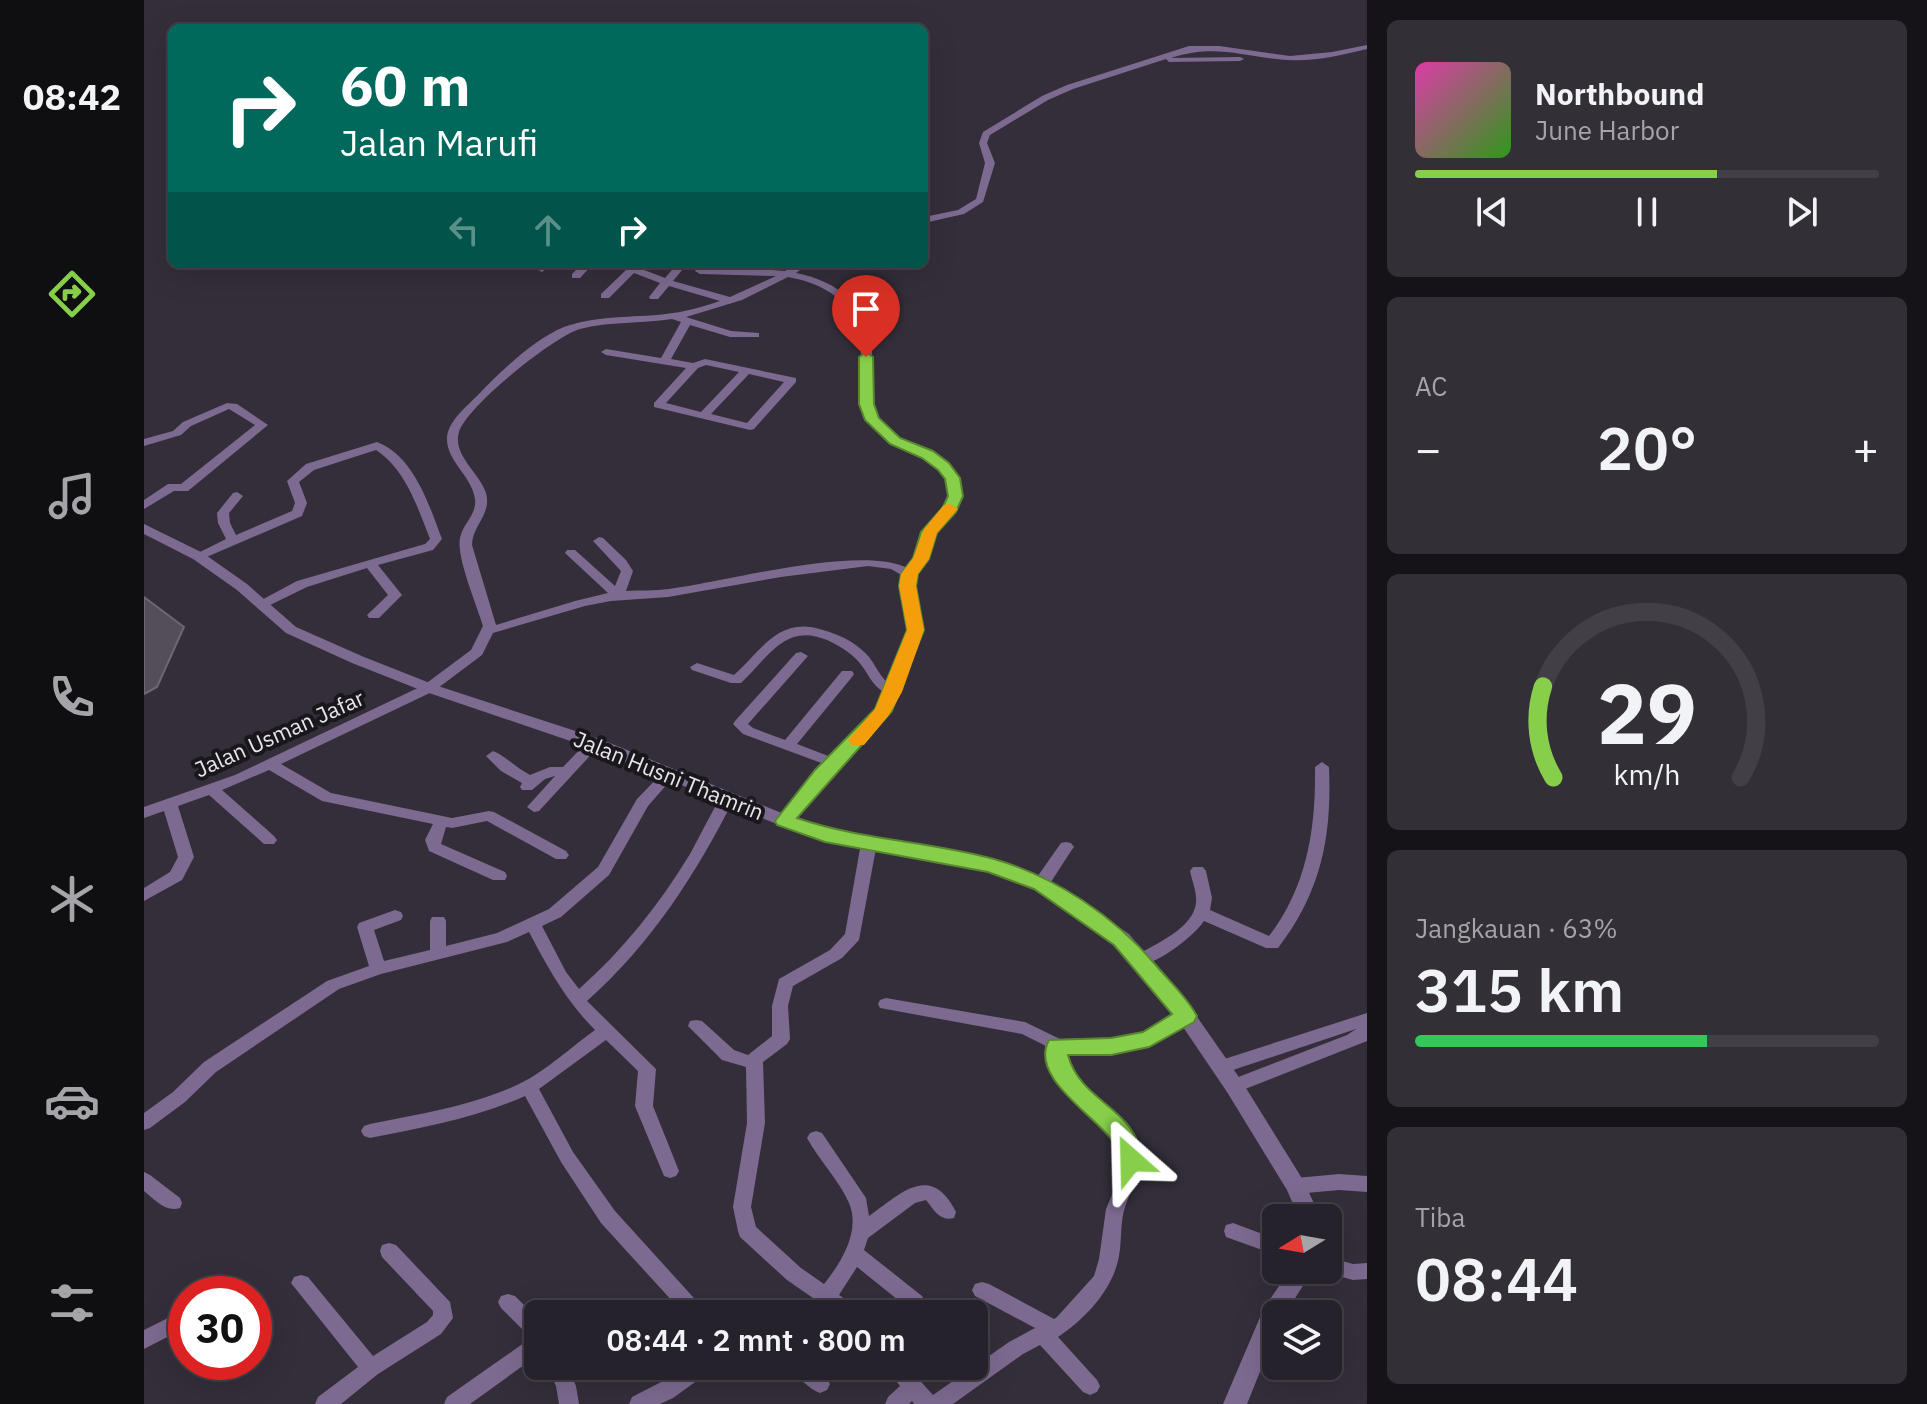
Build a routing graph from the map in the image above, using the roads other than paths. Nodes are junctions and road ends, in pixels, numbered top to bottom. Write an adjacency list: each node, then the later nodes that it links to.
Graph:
1 (1367, 47): 2 (street)
2 (928, 219)
3 (584, 268): 10 (street)
4 (634, 268): 12 (street)
5 (637, 268): 11 (street)
6 (678, 268): 11 (street)
7 (797, 268): 9 (street)
8 (700, 271): 9 (street)
9 (787, 274): 14 (street); 31 (street)
10 (576, 276)
11 (666, 282): 13 (street); 14 (street)
12 (605, 296)
13 (654, 297)
14 (728, 300): 15 (street)
15 (671, 316): 16 (street); 36 (street)
16 (686, 322): 17 (street); 19 (street)
17 (755, 335)
18 (606, 352): 19 (street)
19 (665, 361): 20 (street)
20 (694, 366): 21 (street); 22 (street)
21 (746, 371): 22 (street); 22 (street)
22 (705, 414)
23 (144, 443): 25 (street)
24 (237, 496): 27 (street)
25 (144, 505)
26 (144, 528): 29 (street, Jalan Husni Thamrin)
27 (233, 541): 29 (street); 30 (street)
28 (571, 553): 32 (street)
29 (198, 556): 34 (street, Jalan Husni Thamrin)
30 (370, 563): 34 (street); 35 (street)
31 (910, 574): 33 (street); 41 (street)
32 (595, 575): 33 (street); 33 (street)
33 (619, 596): 36 (street)
34 (261, 604): 40 (street, Jalan Husni Thamrin)
35 (374, 615)
36 (490, 630): 40 (street, Jalan Usman Jafar)
37 (801, 656): 43 (street)
38 (697, 667): 41 (street)
39 (847, 674): 43 (street)
40 (429, 688): 42 (street, Jalan Husni Thamrin); 46 (street, Jalan Usman Jafar)
41 (893, 692): 45 (street)
42 (594, 743): 48 (street); 49 (street, Jalan Husni Thamrin)
43 (788, 745): 45 (street)
44 (493, 756): 48 (street)
45 (834, 763): 55 (street)
46 (269, 764): 50 (street, Jalan Usman Jafar); 56 (street)
47 (1322, 767): 65 (street)
48 (567, 773): 53 (street)
49 (670, 773): 51 (street, Jalan Husni Thamrin); 68 (street)
50 (212, 789): 52 (street, Jalan Usman Jafar); 57 (street)
51 (728, 797): 55 (street, Jalan Husni Thamrin); 72 (street)
52 (170, 805): 54 (street, Jalan Usman Jafar); 64 (street)
53 (534, 807)
54 (144, 813)
55 (784, 821): 58 (street, Jalan Husni Thamrin)
56 (441, 822): 60 (street); 62 (street)
57 (269, 840)
58 (869, 843): 63 (street, Jalan Husni Thamrin); 79 (street)
59 (1066, 847): 63 (street)
60 (561, 855)
61 (1198, 871): 65 (street)
62 (499, 876)
63 (1041, 884): 70 (street, Jalan Husni Thamrin)
64 (144, 895)
65 (1201, 913): 70 (street)
66 (395, 916): 71 (street)
67 (438, 921): 69 (street)
68 (534, 925): 69 (street); 72 (street)
69 (438, 955): 71 (street)
70 (1141, 960): 74 (street, Jalan Husni Thamrin)
71 (378, 969): 83 (street)
72 (578, 1000): 77 (street)
73 (886, 1004): 78 (street)
74 (1186, 1016): 78 (street); 80 (street, Jalan Husni Thamrin)
75 (1367, 1019): 80 (street); 81 (street)
76 (696, 1026): 79 (street)
77 (606, 1031): 82 (street); 86 (street)
78 (1056, 1046): 110 (street)
79 (753, 1063): 103 (street)
80 (1221, 1067): 81 (street, Jalan Husni Thamrin)
81 (1234, 1086): 89 (street, Jalan Husni Thamrin)
82 (529, 1087): 84 (street); 104 (street)
83 (144, 1123)
84 (370, 1131)
85 (816, 1138): 94 (street)
86 (670, 1171)
87 (144, 1180): 90 (street)
88 (1367, 1184): 89 (street)
89 (1296, 1186): 91 (street, Jalan Husni Thamrin)
90 (173, 1203)
91 (1304, 1204)
92 (947, 1212): 94 (street)
93 (1233, 1231): 95 (street)
94 (861, 1233): 97 (street)
95 (1262, 1242)
96 (389, 1251): 114 (street)
97 (853, 1253): 103 (street); 106 (street)
98 (1342, 1269): 99 (street)
99 (1367, 1271)
100 (301, 1283): 114 (street)
101 (1293, 1284): 130 (street)
102 (982, 1290): 110 (street)
103 (827, 1295): 105 (street)
104 (683, 1300)
105 (833, 1300)
106 (912, 1300)
107 (508, 1302): 108 (street)
108 (524, 1318)
109 (168, 1327): 111 (street)
110 (1049, 1332): 113 (street); 121 (street)
111 (144, 1340)
112 (524, 1354): 124 (street)
113 (988, 1363)
114 (371, 1368): 123 (street)
115 (563, 1380): 125 (street)
116 (667, 1380): 126 (street)
117 (816, 1380): 120 (street)
118 (906, 1380): 122 (street)
119 (963, 1380): 129 (street)
120 (820, 1384)
121 (1090, 1386)
122 (912, 1388): 127 (street); 128 (street)
123 (325, 1404)
124 (454, 1404)
125 (569, 1404)
126 (639, 1404)
127 (895, 1404)
128 (927, 1404)
129 (937, 1404)
130 (1235, 1404)

